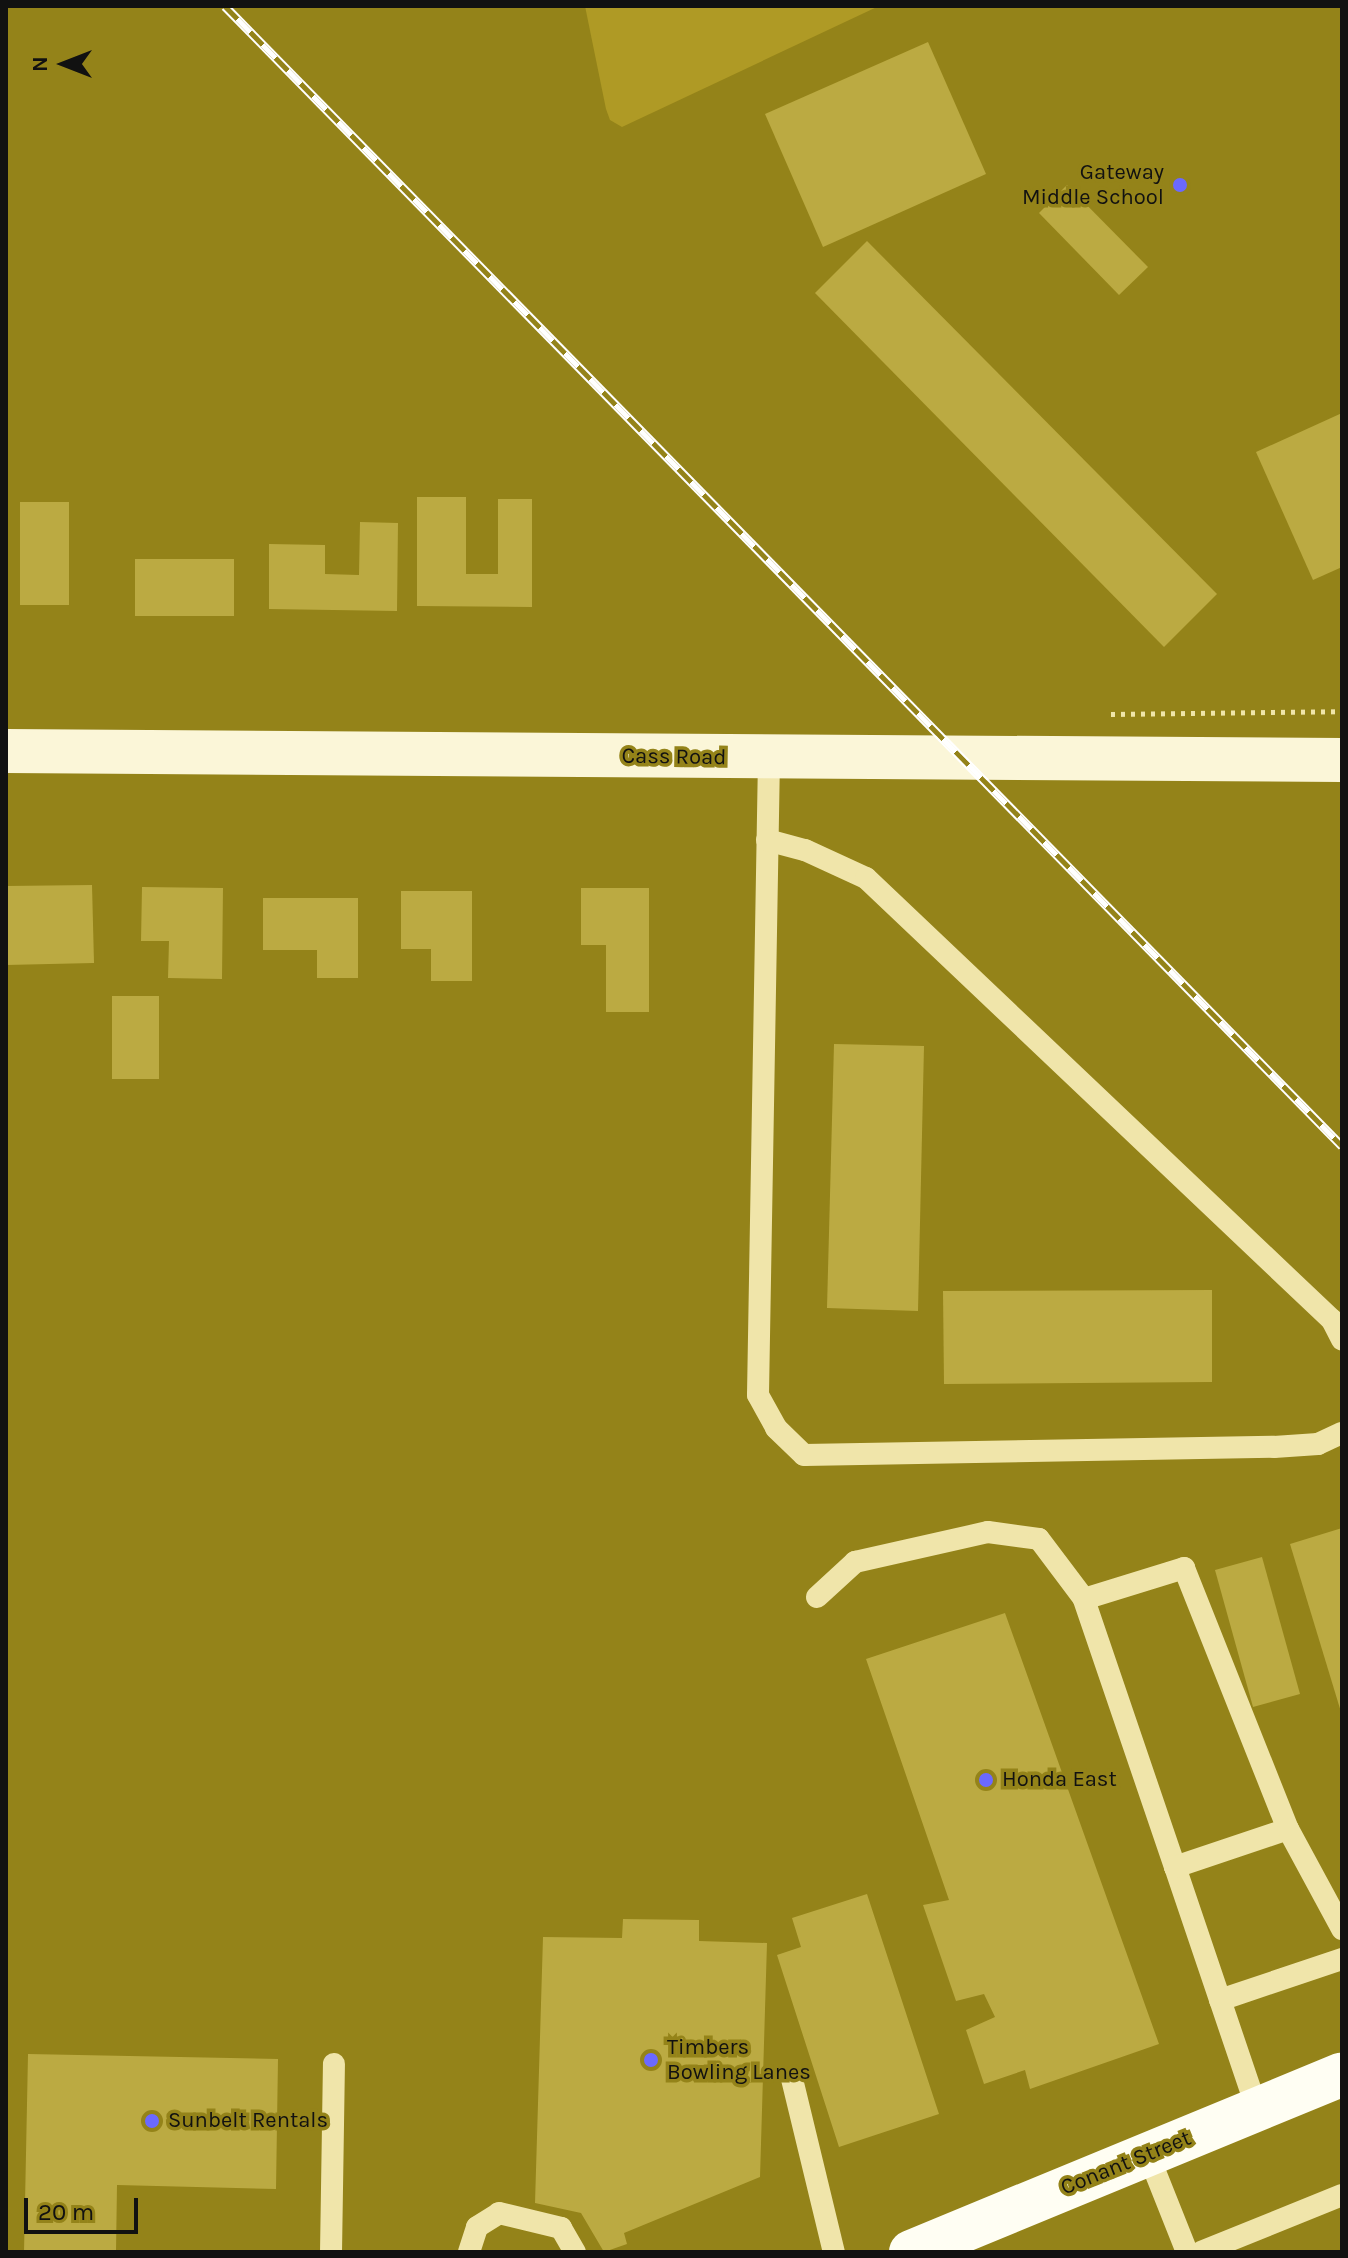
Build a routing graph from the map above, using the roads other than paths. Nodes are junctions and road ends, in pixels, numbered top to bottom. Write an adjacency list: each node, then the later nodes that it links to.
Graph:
1 (6, 751): 2 (street, Cass Road)
2 (769, 758): 3 (street, Cass Road); 4 (lane)
3 (1342, 760)
4 (767, 840): 5 (lane); 6 (lane)
5 (1342, 1340)
6 (1342, 1433)
7 (817, 1597): 8 (lane)
8 (1084, 1599): 9 (lane); 10 (lane)
9 (1288, 1829): 10 (lane); 11 (lane)
10 (1175, 1867): 13 (lane)
11 (1342, 1929)
12 (1342, 1959): 13 (lane)
13 (1220, 2000): 17 (lane)
14 (334, 2064): 20 (lane)
15 (1342, 2074): 17 (main road, Conant Street)
16 (792, 2079): 23 (lane)
17 (1257, 2109): 18 (main road, Conant Street)
18 (1148, 2154): 24 (main road, Conant Street); 25 (lane)
19 (1342, 2195): 26 (lane)
20 (331, 2252)
21 (469, 2252): 22 (lane)
22 (575, 2252)
23 (834, 2252)
24 (911, 2252)
25 (1187, 2252)
26 (1201, 2252)

